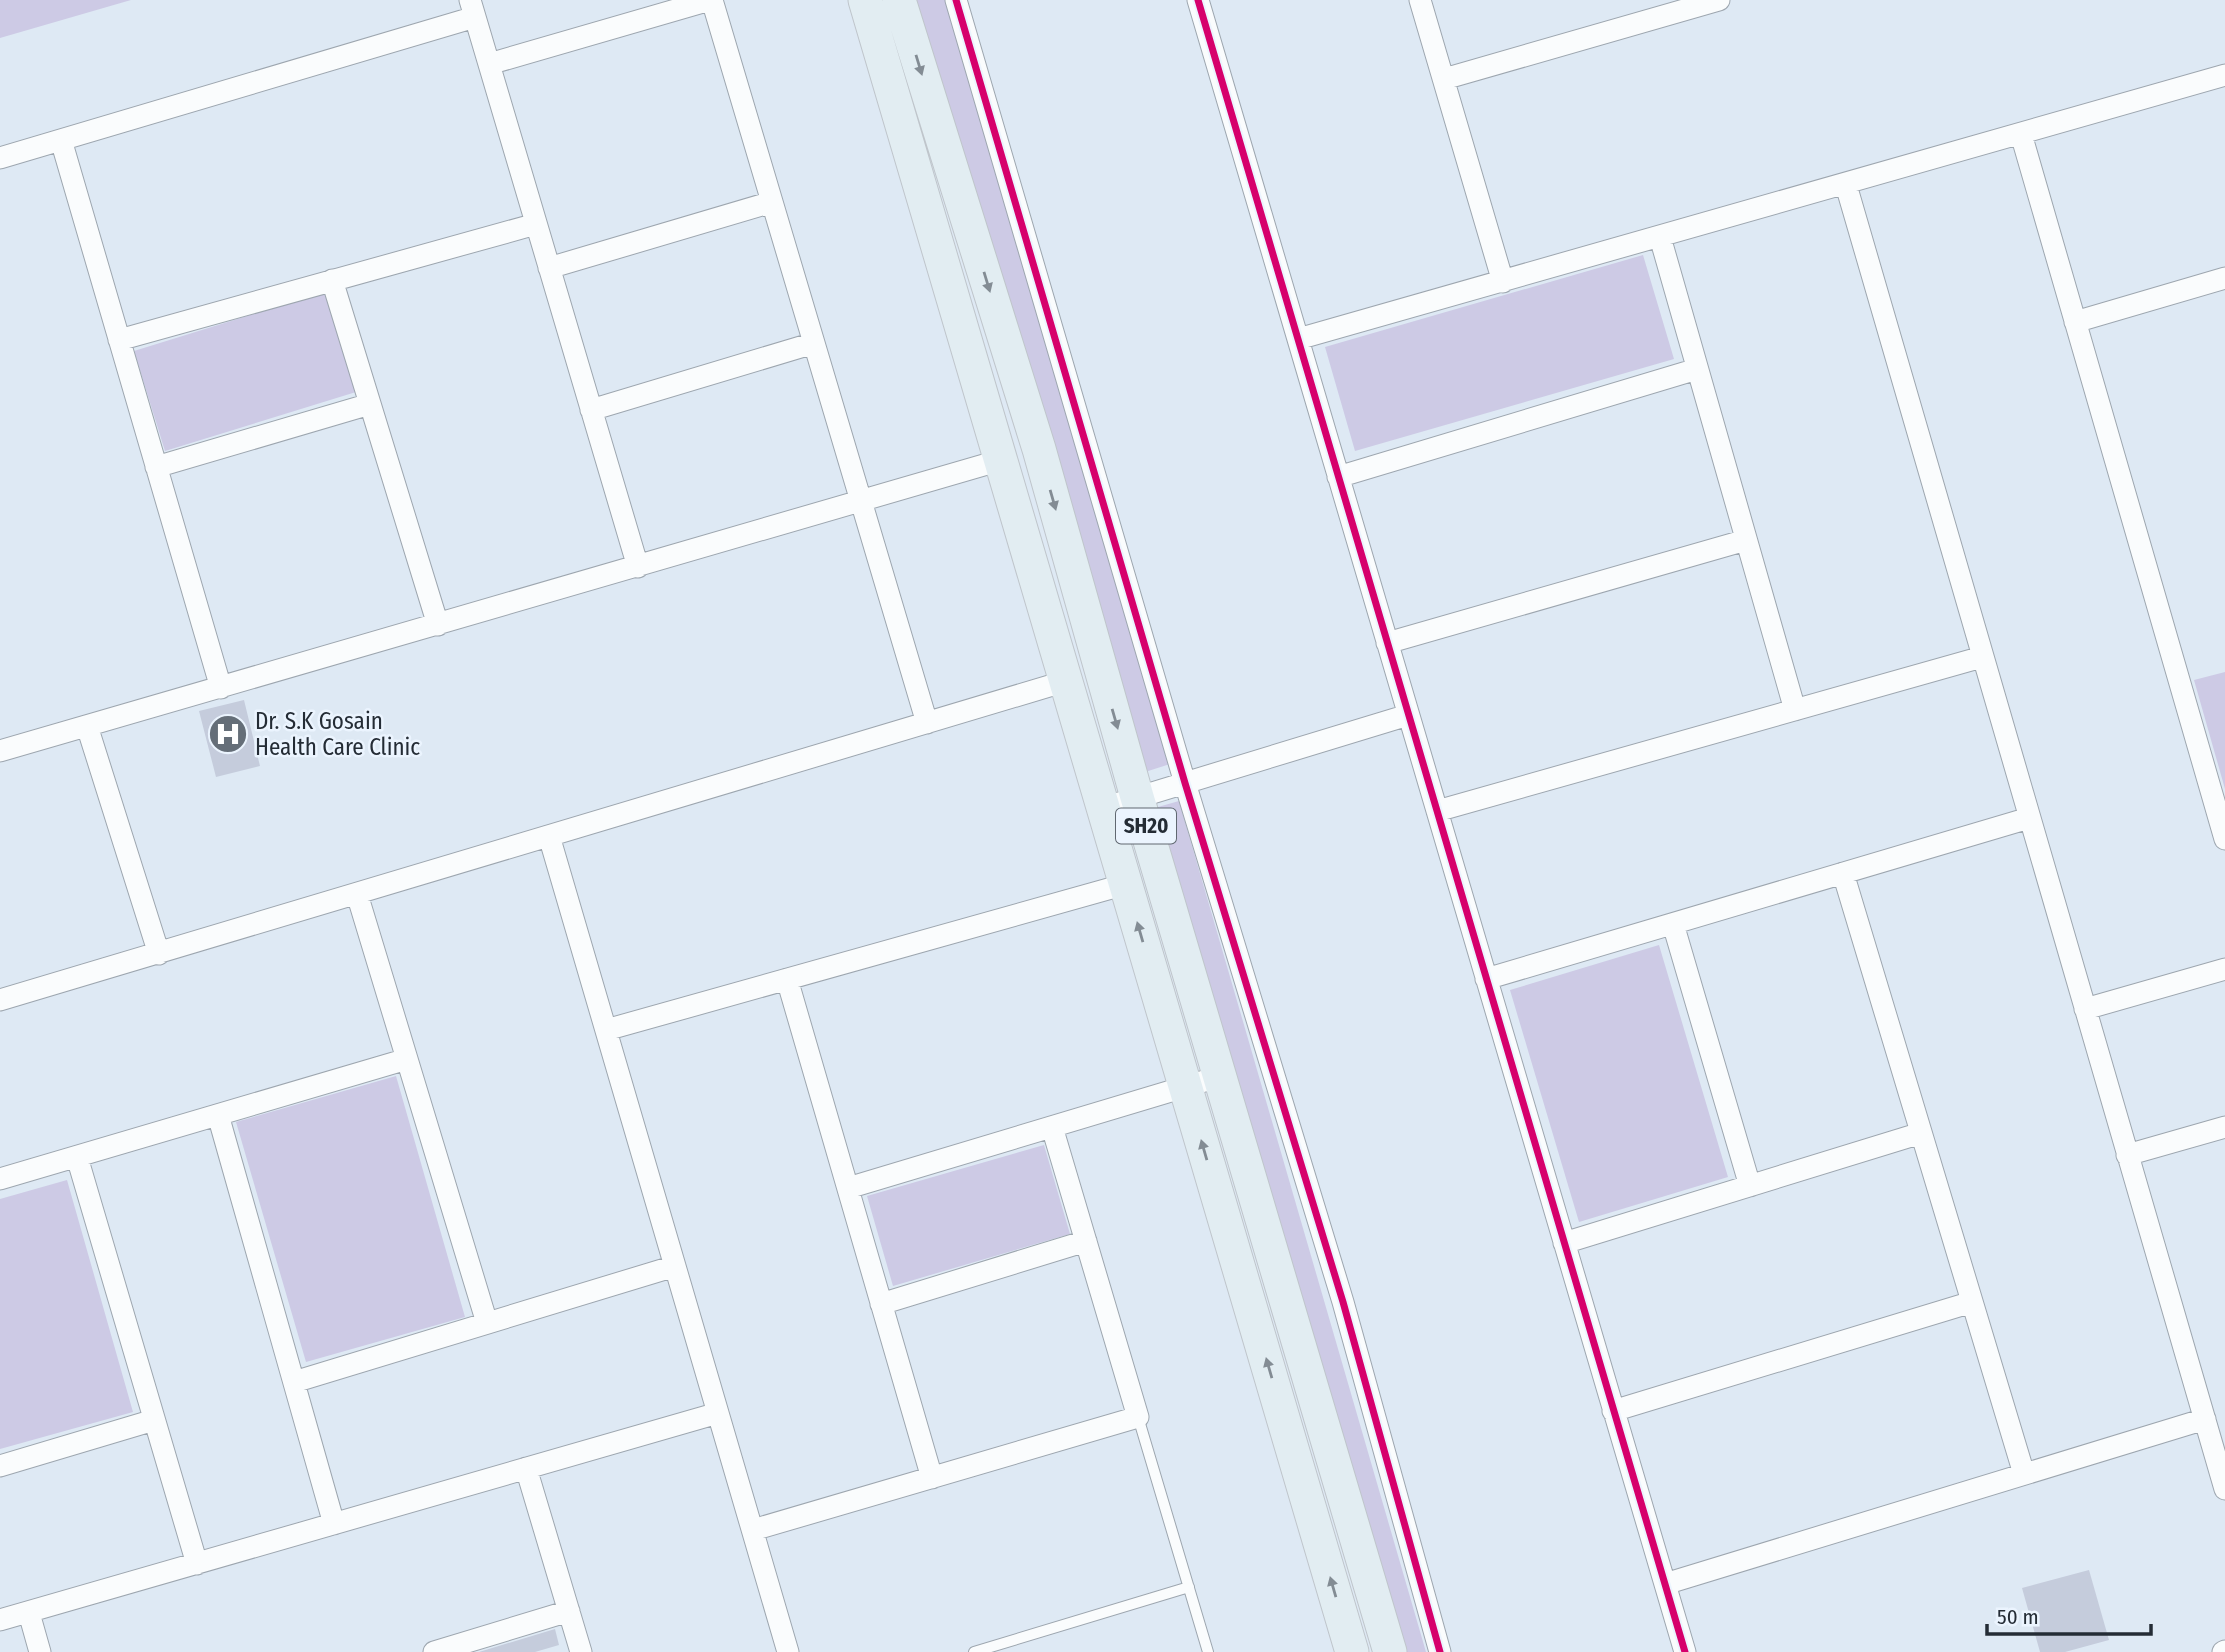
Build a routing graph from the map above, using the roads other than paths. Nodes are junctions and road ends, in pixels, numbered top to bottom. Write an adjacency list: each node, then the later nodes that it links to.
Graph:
1 (711, 0): 10 (street); 17 (street)
2 (865, 0): 31 (main road, SH20)
3 (899, 0): 48 (main road, SH20, one-way to 48)
4 (956, 0): 47 (street)
5 (1198, 0): 26 (street)
6 (1420, 0): 12 (street)
7 (1720, 0): 9 (street)
8 (472, 9): 10 (street); 14 (street)
9 (1648, 10): 12 (street)
10 (489, 64): 18 (street)
11 (2225, 75): 13 (street)
12 (1444, 79): 23 (street)
13 (2021, 134): 16 (street); 24 (street)
14 (61, 140): 15 (street); 25 (street)
15 (0, 159)
16 (1846, 185): 19 (street); 39 (street)
17 (772, 202): 20 (street); 27 (street)
18 (536, 224): 20 (street); 22 (street)
19 (1660, 237): 23 (street); 28 (street)
20 (549, 268): 30 (street)
21 (2225, 278): 24 (street)
22 (332, 281): 25 (street); 29 (street)
23 (1503, 282): 26 (street)
24 (2075, 322): 51 (street)
25 (119, 340): 32 (street)
26 (1298, 340): 33 (street)
27 (814, 343): 30 (street); 34 (street)
28 (1697, 369): 33 (street); 35 (street)
29 (370, 404): 32 (street); 37 (street)
30 (591, 410): 36 (street)
31 (1001, 460): 34 (street); 40 (main road, SH20)
32 (156, 467): 41 (street)
33 (1338, 477): 38 (street)
34 (861, 502): 36 (street); 44 (street)
35 (1746, 540): 38 (street); 42 (street)
36 (638, 567): 37 (street)
37 (438, 625): 41 (street)
38 (1387, 643): 43 (street)
39 (1982, 657): 42 (street); 52 (street)
40 (1066, 681): 44 (street); 49 (main road, SH20)
41 (220, 688): 45 (street)
42 (1795, 710): 50 (street)
43 (1408, 715): 47 (street); 50 (street)
44 (927, 723): 53 (street)
45 (87, 726): 46 (street); 59 (street)
46 (0, 751)
47 (1185, 783): 48 (street); 111 (street)
48 (1138, 797): 49 (street); 67 (main road, SH20)
49 (1103, 808): 56 (main road, SH20)
50 (1437, 811): 62 (street)
51 (2221, 812): 54 (street)
52 (2029, 818): 55 (street); 64 (street)
53 (549, 836): 57 (street); 65 (street)
54 (2225, 839)
55 (1843, 873): 58 (street); 72 (street)
56 (1126, 884): 61 (street); 68 (main road, SH20, one-way to 56)
57 (357, 894): 59 (street); 66 (street)
58 (1672, 924): 62 (street); 76 (street)
59 (159, 954): 63 (street)
60 (2225, 969): 64 (street)
61 (788, 979): 65 (street); 77 (street)
62 (1486, 979): 79 (street)
63 (0, 1000)
64 (2085, 1009): 73 (street)
65 (606, 1030): 80 (street)
66 (407, 1059): 69 (street); 83 (street)
67 (1221, 1076): 68 (street); 110 (main road, SH20)
68 (1186, 1087): 71 (street); 109 (main road, SH20, one-way to 68)
69 (218, 1115): 74 (street); 84 (street)
70 (2225, 1126): 73 (street)
71 (1052, 1127): 77 (street); 78 (street)
72 (1922, 1133): 76 (street); 81 (street)
73 (2127, 1155): 88 (street)
74 (77, 1157): 75 (street); 89 (street)
75 (0, 1179)
76 (1750, 1186): 79 (street)
77 (848, 1188): 82 (street)
78 (1086, 1241): 82 (street); 87 (street)
79 (1564, 1243): 85 (street)
80 (675, 1266): 83 (street); 86 (street)
81 (1972, 1302): 85 (street); 92 (street)
82 (881, 1304): 93 (street)
83 (487, 1323): 84 (street)
84 (294, 1382): 95 (street)
85 (1614, 1411): 98 (street)
86 (718, 1413): 91 (street); 96 (street)
87 (1138, 1417): 93 (street); 99 (lane)
88 (2205, 1419): 92 (street); 94 (street)
89 (154, 1420): 90 (street); 97 (street)
90 (0, 1466)
91 (526, 1468): 95 (street); 100 (street)
92 (2024, 1474): 98 (street)
93 (932, 1478): 96 (street)
94 (2225, 1489)
95 (334, 1524): 97 (street)
96 (752, 1530): 107 (street)
97 (197, 1564): 101 (street)
98 (1665, 1584): 112 (street)
99 (1189, 1587): 103 (lane); 108 (lane)
100 (569, 1611): 105 (street); 106 (street)
101 (29, 1613): 102 (street); 104 (street)
102 (0, 1620)
103 (980, 1651)
104 (40, 1652)
105 (434, 1652)
106 (581, 1652)
107 (788, 1652)
108 (1208, 1652)
109 (1352, 1652)
110 (1390, 1652)
111 (1440, 1652)
112 (1685, 1652)

